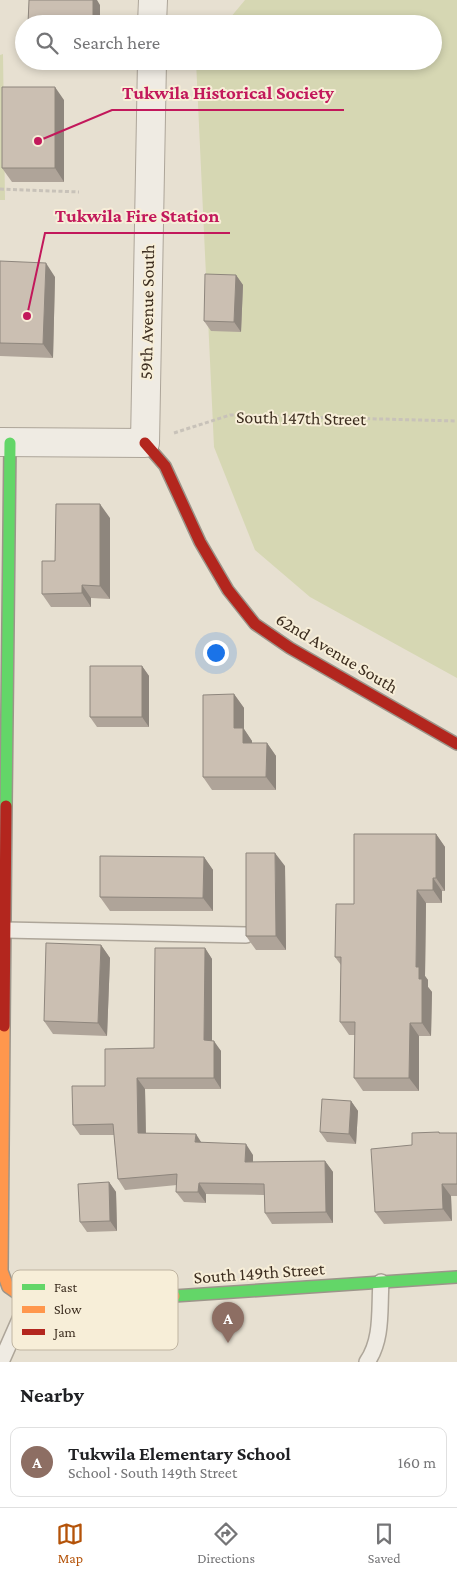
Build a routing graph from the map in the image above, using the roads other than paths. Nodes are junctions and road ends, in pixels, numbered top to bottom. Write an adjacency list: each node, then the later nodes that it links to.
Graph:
1 (153, 0): 2 (street)
2 (152, 15)
3 (152, 70): 5 (street, 59th Avenue South)
4 (5, 443): 5 (street); 7 (street)
5 (145, 443): 6 (street, 62nd Avenue South)
6 (457, 744)
7 (6, 930): 8 (lane); 11 (street, South 149th Street)
8 (246, 935)
9 (457, 1277): 10 (street, South 149th Street)
10 (380, 1282): 12 (street, South 149th Street); 15 (lane)
11 (12, 1290)
12 (178, 1296)
13 (12, 1337): 14 (lane)
14 (1, 1362)
15 (367, 1362)

